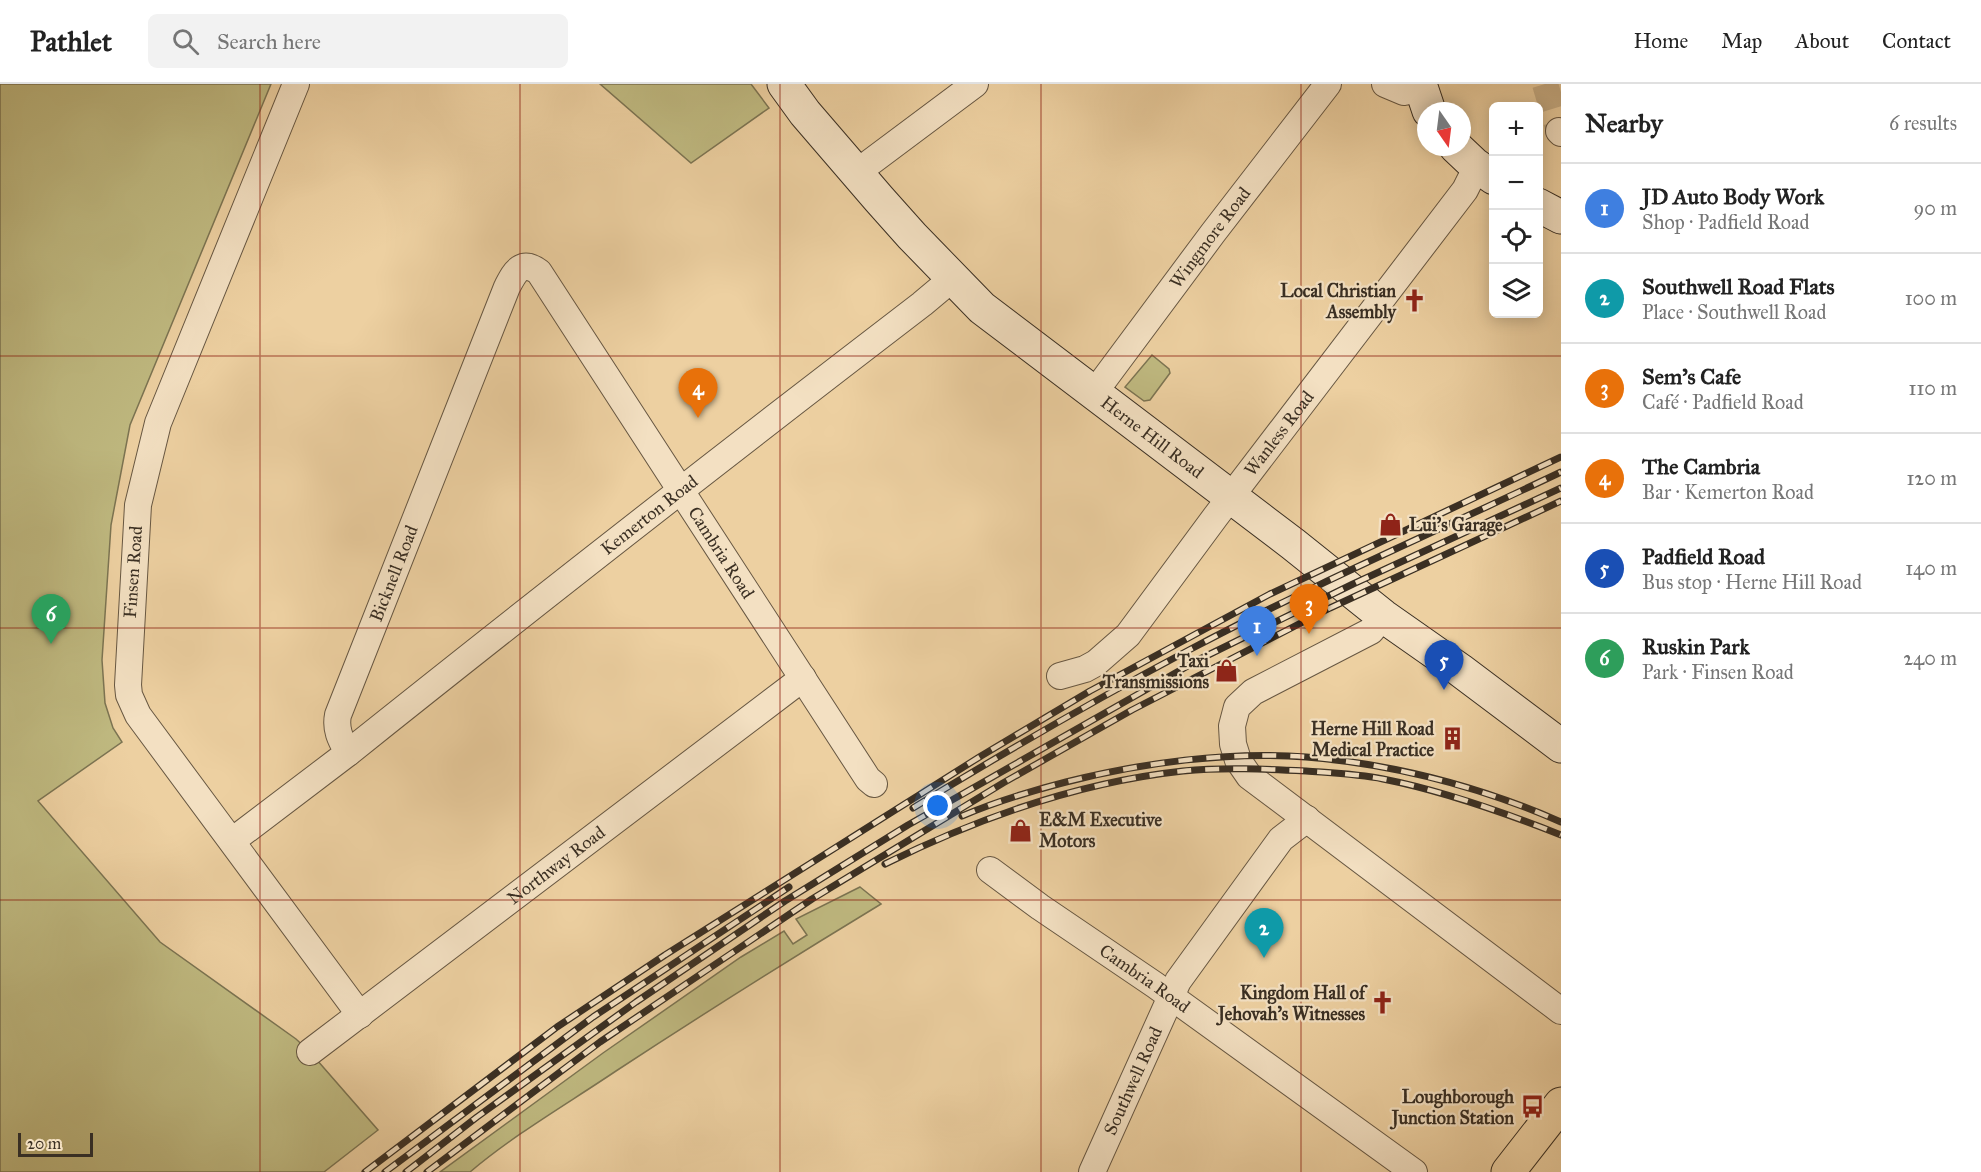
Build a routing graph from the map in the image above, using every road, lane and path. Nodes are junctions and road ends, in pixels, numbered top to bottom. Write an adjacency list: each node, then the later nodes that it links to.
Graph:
1 (296, 84): 21 (street, Finsen Road)
2 (784, 84): 8 (street, Herne Hill Road)
3 (975, 84): 8 (street)
4 (1328, 84): 11 (street, Wingmore Road)
5 (1385, 84): 6 (street)
6 (1423, 95)
7 (1474, 163): 13 (street, Wanless Road)
8 (856, 173): 10 (street, Herne Hill Road)
9 (524, 267): 12 (street, Cambria Road); 18 (street, Bicknell Road)
10 (952, 278): 11 (street, Herne Hill Road); 12 (street, Kemerton Road)
11 (1094, 393): 13 (street, Herne Hill Road)
12 (680, 490): 16 (street, Cambria Road); 18 (street, Kemerton Road)
13 (1230, 498): 14 (street, Herne Hill Road); 15 (street, Wanless Road)
14 (1383, 616): 17 (street, Herne Hill Road); 20 (street)
15 (1060, 676)
16 (803, 678): 19 (street, Cambria Road); 25 (street, Northway Road)
17 (1561, 746)
18 (348, 753): 21 (street)
19 (874, 784)
20 (1307, 819): 23 (street, Southwell Road); 24 (street)
21 (232, 841): 25 (street, Finsen Road)
22 (990, 870): 23 (street, Cambria Road)
23 (1170, 996): 28 (street, Southwell Road); 29 (street, Cambria Road)
24 (1561, 1011)
25 (360, 1015): 26 (street, Northway Road)
26 (310, 1052)
27 (1559, 1112): 30 (main road)
28 (1092, 1172)
29 (1414, 1172)
30 (1508, 1172)

